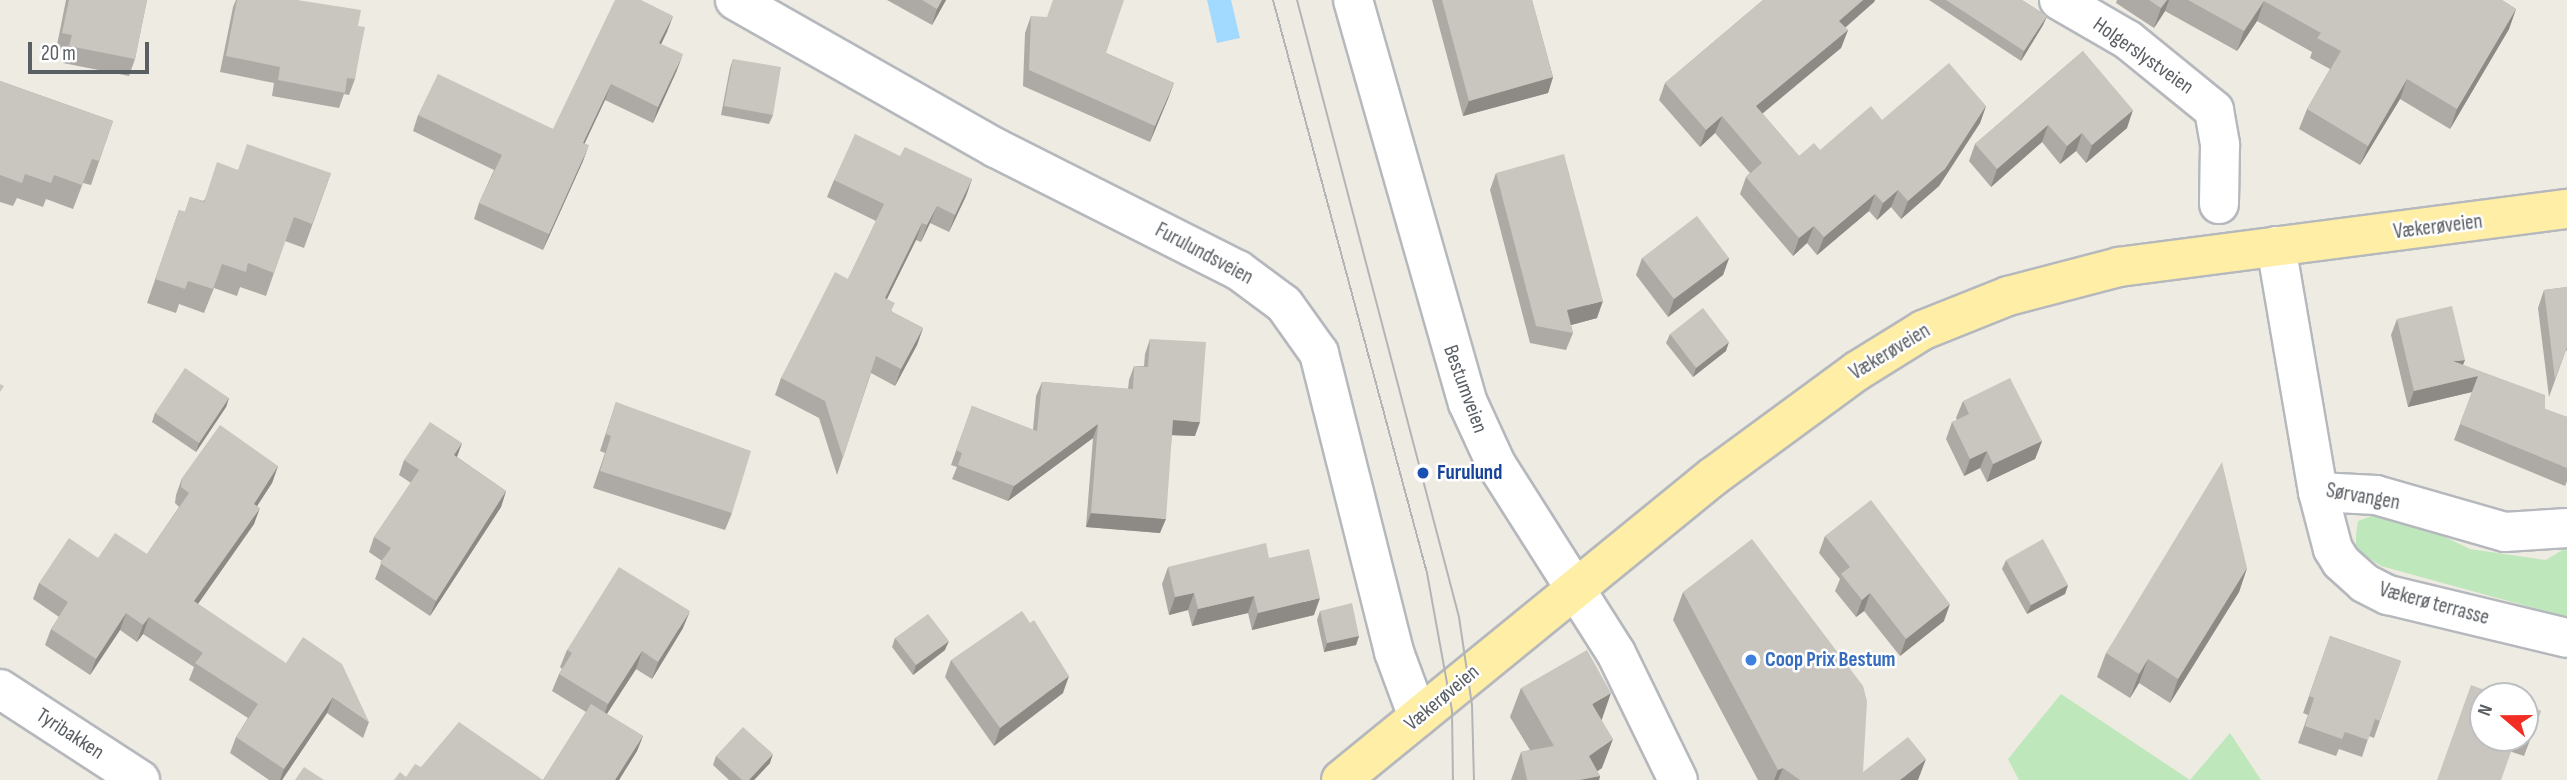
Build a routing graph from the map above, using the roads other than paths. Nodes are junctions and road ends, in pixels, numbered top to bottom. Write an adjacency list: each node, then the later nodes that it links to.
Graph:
1 (735, 0): 12 (street, Furulundsveien)
2 (1353, 0): 9 (street, Bestumveien)
3 (2059, 0): 4 (street, Holgerslystveien)
4 (2219, 204)
5 (2567, 209): 6 (main road, Vækerøveien)
6 (2276, 246): 7 (street, Sørvangen); 9 (main road, Vækerøveien)
7 (2318, 492): 8 (street, Sørvangen); 10 (street, Vækerø terrasse)
8 (2567, 528)
9 (1577, 589): 12 (main road, Vækerøveien); 15 (street, Bestumveien)
10 (2567, 638)
11 (0, 689): 13 (street, Tyribakken)
12 (1418, 717): 14 (main road, Vækerøveien)
13 (140, 780)
14 (1340, 780)
15 (1678, 780)

